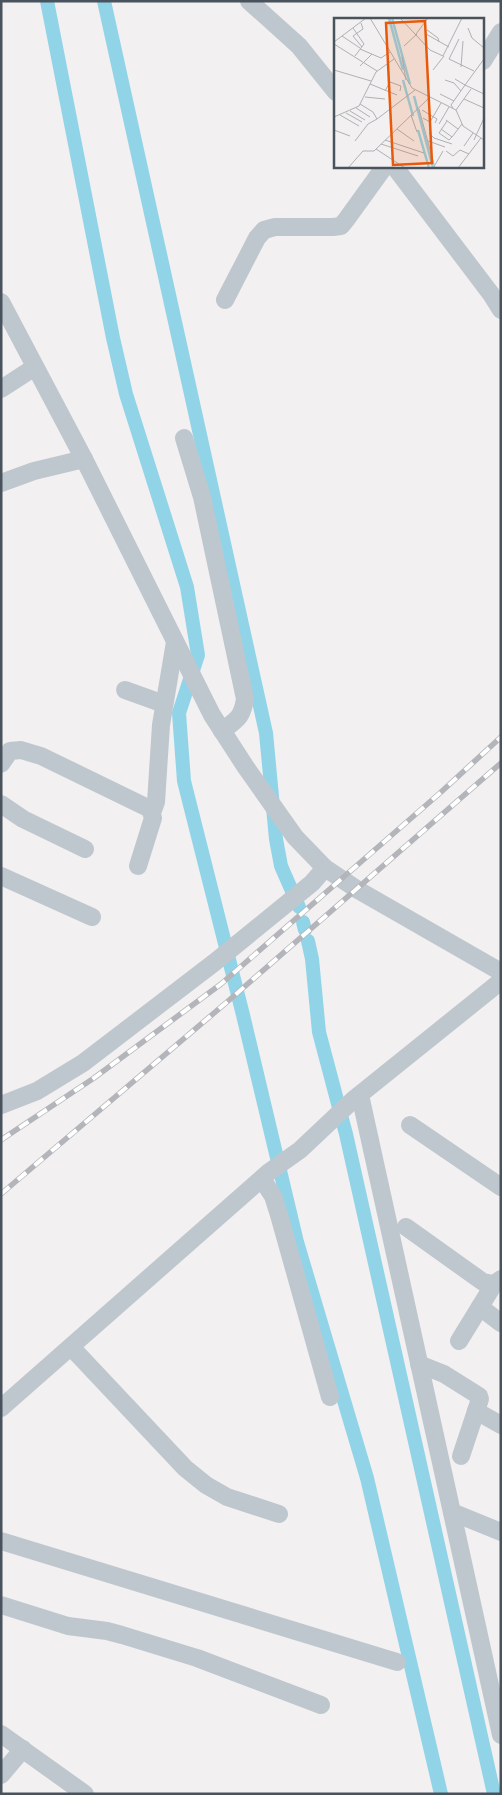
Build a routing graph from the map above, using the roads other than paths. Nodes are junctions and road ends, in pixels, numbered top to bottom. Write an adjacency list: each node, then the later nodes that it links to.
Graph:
1 (249, 1): 4 (street)
2 (501, 32): 3 (street)
3 (484, 59)
4 (334, 90)
5 (384, 168): 7 (street)
6 (396, 168): 9 (street)
7 (225, 300)
8 (1, 302): 10 (street)
9 (501, 310)
10 (35, 367): 11 (street); 13 (street)
11 (1, 389)
12 (184, 438): 18 (street)
13 (84, 459): 14 (street); 15 (street)
14 (1, 483)
15 (178, 648): 17 (street); 18 (street)
16 (125, 690): 17 (street)
17 (164, 704): 21 (street)
18 (222, 731): 24 (street)
19 (1, 764): 21 (street)
20 (1, 804): 22 (street)
21 (152, 813): 23 (street)
22 (85, 849)
23 (138, 866)
24 (325, 868): 27 (street); 30 (street)
25 (1, 876): 26 (street)
26 (92, 918)
27 (501, 972)
28 (501, 981): 29 (street)
29 (356, 1098): 32 (street); 40 (street)
30 (1, 1105)
31 (410, 1125): 33 (street)
32 (266, 1175): 39 (street); 41 (street)
33 (501, 1187)
34 (406, 1227): 35 (street)
35 (498, 1281): 36 (street)
36 (480, 1306): 37 (street); 38 (street)
37 (501, 1324)
38 (459, 1341)
39 (72, 1348): 42 (street); 47 (street)
40 (419, 1364): 43 (street); 46 (street)
41 (330, 1397)
42 (1, 1408)
43 (476, 1411): 44 (street); 45 (street)
44 (501, 1426)
45 (461, 1456)
46 (452, 1512): 48 (street); 54 (street)
47 (279, 1514)
48 (501, 1532)
49 (1, 1541): 51 (street)
50 (1, 1605): 52 (street)
51 (397, 1662)
52 (321, 1705)
53 (1, 1734): 55 (street)
54 (501, 1735)
55 (23, 1749): 56 (street); 57 (street)
56 (1, 1775)
57 (85, 1794)

